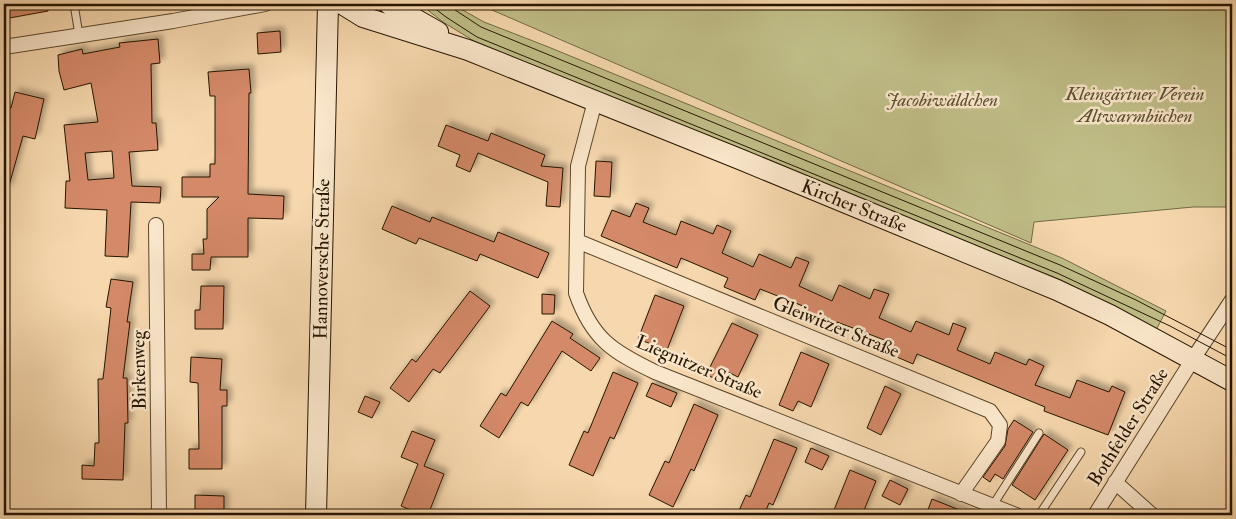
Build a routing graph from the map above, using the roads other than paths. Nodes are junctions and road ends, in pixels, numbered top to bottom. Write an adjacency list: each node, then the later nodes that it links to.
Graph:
1 (74, 4): 8 (lane)
2 (265, 4): 8 (street)
3 (328, 4): 23 (main road, Hannoversche Straße)
4 (342, 4): 10 (main road, Kircher Straße)
5 (389, 4): 7 (main road, Kircher Straße)
6 (404, 4): 7 (main road, Kircher Straße)
7 (422, 22): 10 (main road, Kircher Straße)
8 (79, 35): 9 (street)
9 (4, 47)
10 (468, 50): 11 (main road, Kircher Straße)
11 (595, 101): 13 (street, Liegnitzer Straße); 15 (main road, Kircher Straße)
12 (156, 225): 22 (street, Birkenweg)
13 (577, 241): 20 (street, Liegnitzer Straße); 20 (street, Gleiwitzer Straße)
14 (1232, 300): 15 (street, Bothfelder Straße)
15 (1192, 359): 16 (main road, Kircher Straße); 19 (street, Bothfelder Straße)
16 (1232, 381)
17 (1038, 433): 21 (lane)
18 (1081, 452): 25 (lane)
19 (1115, 482): 26 (street, Bothfelder Straße); 27 (street)
20 (961, 494): 21 (street, Liegnitzer Straße)
21 (993, 506): 24 (street, Liegnitzer Straße)
22 (159, 515)
23 (316, 515)
24 (1016, 515)
25 (1039, 515)
26 (1095, 515)
27 (1152, 515)

